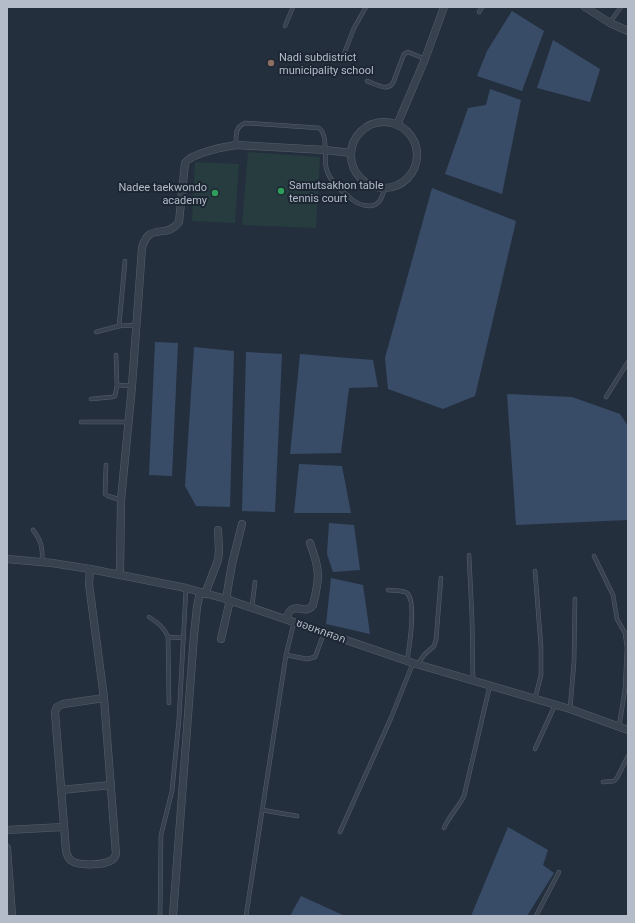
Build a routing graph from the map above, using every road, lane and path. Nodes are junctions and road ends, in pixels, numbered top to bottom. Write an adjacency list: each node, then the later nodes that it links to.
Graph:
1 (292, 7): 9 (lane)
2 (366, 7): 11 (lane)
3 (444, 7): 12 (street)
4 (482, 7): 7 (lane)
5 (585, 7): 8 (street)
6 (621, 7): 8 (lane)
7 (478, 12)
8 (610, 23): 10 (street)
9 (285, 26)
10 (628, 31)
11 (344, 54)
12 (425, 59): 13 (lane); 14 (street)
13 (367, 81)
14 (397, 125): 17 (street); 18 (street)
15 (236, 145): 16 (street); 16 (lane); 20 (street)
16 (325, 150): 17 (street); 18 (lane)
17 (351, 152): 18 (street)
18 (385, 188)
19 (125, 262): 21 (lane)
20 (136, 325): 21 (lane); 26 (street)
21 (119, 326): 22 (lane)
22 (96, 332)
23 (116, 355): 25 (lane)
24 (628, 362): 27 (lane)
25 (117, 384): 26 (lane); 28 (lane)
26 (132, 386): 30 (street)
27 (606, 397)
28 (91, 399)
29 (81, 422): 30 (lane)
30 (128, 422): 32 (street)
31 (106, 465): 32 (lane)
32 (121, 500): 43 (street)
33 (242, 524): 50 (street)
34 (33, 530): 40 (lane)
35 (218, 530): 48 (street)
36 (310, 543): 53 (street)
37 (468, 555): 61 (lane)
38 (594, 556): 68 (lane)
39 (7, 558): 40 (street, ซอยหกศอก)
40 (42, 562): 42 (street, ซอยหกศอก)
41 (535, 571): 64 (lane)
42 (90, 572): 43 (street, ซอยหกศอก); 63 (street)
43 (120, 574): 47 (street, ซอยหกศอก)
44 (441, 578): 60 (lane)
45 (255, 582): 51 (lane)
46 (388, 590): 60 (lane)
47 (186, 592): 48 (street, ซอยหกศอก); 57 (lane)
48 (201, 595): 50 (street, ซอยหกศอก); 85 (street)
49 (574, 599): 67 (lane)
50 (229, 601): 51 (street, ซอยหกศอก); 58 (street)
51 (252, 607): 53 (street, ซอยหกศอก)
52 (149, 617): 56 (lane)
53 (286, 619): 54 (street, ซอยหกศอก)
54 (293, 625): 55 (street, ซอยหกศอก); 59 (lane)
55 (323, 636): 59 (lane); 60 (street, ซอยหกศอก)
56 (168, 637): 57 (lane); 65 (lane)
57 (184, 638): 84 (lane)
58 (221, 639)
59 (286, 655): 75 (lane)
60 (412, 664): 61 (street, ซอยหกศอก); 80 (lane)
61 (474, 680): 62 (street, ซอยหกศอก)
62 (490, 685): 64 (street, ซอยหกศอก); 78 (lane)
63 (104, 698): 73 (street); 74 (street)
64 (535, 698): 66 (street, ซอยหกศอก)
65 (169, 703)
66 (555, 704): 67 (street, ซอยหกศอก); 70 (lane)
67 (570, 709): 68 (street, ซอยหกศอก)
68 (619, 728): 69 (street, ซอยหกศอก)
69 (628, 730)
70 (535, 749)
71 (628, 756): 72 (lane)
72 (603, 782)
73 (111, 785): 74 (street); 77 (street)
74 (61, 790): 77 (street)
75 (262, 810): 76 (lane); 86 (lane)
76 (297, 816)
77 (63, 827): 79 (street)
78 (444, 828)
79 (7, 830)
80 (340, 832)
81 (7, 848): 83 (street)
82 (558, 872): 87 (lane)
83 (12, 916)
84 (160, 916)
85 (173, 916)
86 (246, 916)
87 (536, 916)

